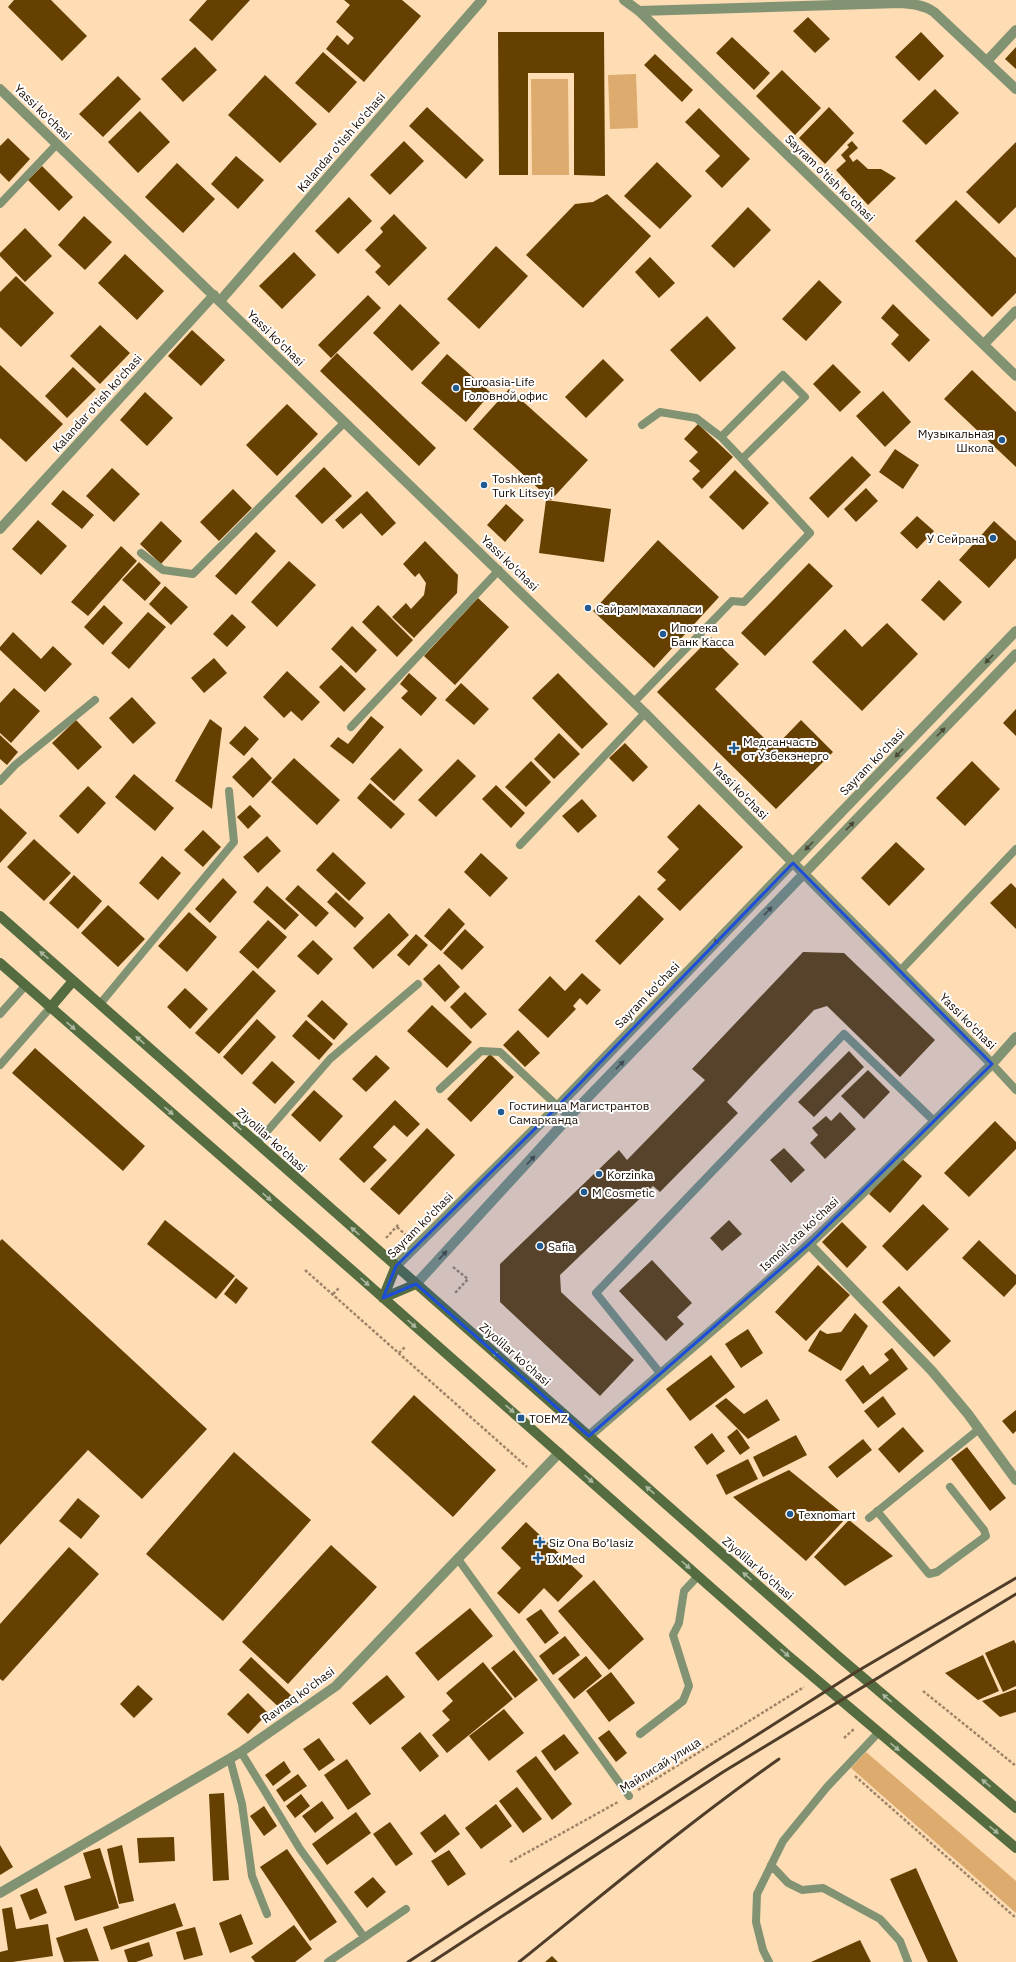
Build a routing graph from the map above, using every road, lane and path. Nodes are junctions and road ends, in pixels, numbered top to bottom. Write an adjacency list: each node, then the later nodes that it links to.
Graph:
1 (482, 0): 10 (street, Kalandar o'tish ko'chasi)
2 (624, 0): 3 (street, Sayram o'tish ko'chasi)
3 (639, 11): 5 (street); 12 (street, Sayram o'tish ko'chasi)
4 (1016, 30): 5 (street)
5 (987, 61): 7 (street)
6 (0, 89): 8 (street, Yassi ko'chasi)
7 (1016, 89)
8 (58, 144): 9 (lane); 10 (street, Yassi ko'chasi)
9 (0, 204)
10 (217, 298): 14 (street, Yassi ko'chasi); 18 (street, Kalandar o'tish ko'chasi)
11 (1016, 311): 12 (street)
12 (984, 344): 13 (street, Sayram o'tish ko'chasi)
13 (1016, 376)
14 (345, 422): 19 (lane); 20 (street, Yassi ko'chasi)
15 (642, 425): 16 (lane)
16 (721, 437): 17 (lane); 17 (lane)
17 (742, 459): 24 (lane)
18 (0, 528)
19 (141, 553)
20 (499, 570): 24 (street, Yassi ko'chasi); 26 (lane)
21 (1016, 631): 31 (street, Sayram ko'chasi, one-way to 31)
22 (1016, 654): 32 (street, one-way to 22)
23 (95, 700): 27 (lane)
24 (634, 702): 25 (street, Yassi ko'chasi)
25 (645, 713): 29 (lane); 31 (street, Yassi ko'chasi)
26 (351, 727)
27 (0, 780)
28 (229, 791): 39 (lane)
29 (520, 845)
30 (1016, 849): 35 (lane)
31 (793, 863): 32 (street, Yassi ko'chasi); 47 (street, Sayram ko'chasi, one-way to 47)
32 (804, 874): 35 (street, Yassi ko'chasi); 48 (street, one-way to 32)
33 (0, 916): 36 (main road, Ziyolilar ko'chasi, one-way to 33)
34 (0, 963): 38 (main road)
35 (900, 971): 43 (street, Yassi ko'chasi)
36 (73, 981): 39 (main road, Ziyolilar ko'chasi); 40 (main road)
37 (418, 984): 50 (lane)
38 (25, 986): 40 (main road); 41 (lane)
39 (100, 1004): 50 (main road, Ziyolilar ko'chasi, one-way to 39)
40 (50, 1008): 44 (lane); 61 (main road, one-way to 61)
41 (0, 1014)
42 (1016, 1037): 43 (street, Ismoil-ota ko'chasi)
43 (992, 1064): 46 (lane); 49 (street, Ismoil-ota ko'chasi)
44 (0, 1065)
45 (440, 1089): 47 (lane)
46 (1016, 1090)
47 (558, 1106): 48 (lane); 54 (street, Sayram ko'chasi)
48 (569, 1117): 57 (street, one-way to 48)
49 (934, 1121): 53 (street, Ismoil-ota ko'chasi); 64 (lane)
50 (257, 1143): 54 (main road, Ziyolilar ko'chasi, one-way to 50)
51 (406, 1235): 52 (path)
52 (386, 1238)
53 (809, 1244): 64 (street, Ismoil-ota ko'chasi); 65 (street)
54 (396, 1266): 57 (main road, Ziyolilar ko'chasi); 61 (main road, Sayram ko'chasi)
55 (453, 1267): 59 (path)
56 (305, 1270): 60 (path)
57 (416, 1284): 61 (main road); 66 (main road, Ziyolilar ko'chasi, one-way to 57)
58 (340, 1286): 60 (path)
59 (455, 1293)
60 (333, 1294): 63 (path)
61 (383, 1298): 67 (main road, one-way to 67)
62 (405, 1347): 63 (path)
63 (399, 1353): 68 (path)
64 (660, 1374): 66 (street, Ismoil-ota ko'chasi)
65 (979, 1429): 69 (street); 71 (lane)
66 (589, 1436): 84 (main road, Ziyolilar ko'chasi, one-way to 66)
67 (560, 1453): 68 (street, Ravnaq ko'chasi); 74 (main road, one-way to 74)
68 (538, 1476): 73 (street, Ravnaq ko'chasi)
69 (1016, 1480)
70 (950, 1487): 71 (lane)
71 (877, 1511): 72 (lane)
72 (869, 1518)
73 (458, 1559): 79 (street, Ravnaq ko'chasi); 83 (lane)
74 (698, 1576): 75 (main road, one-way to 75); 78 (lane)
75 (816, 1680): 77 (main road); 83 (path, Майлисай улица)
76 (923, 1691): 81 (path)
77 (878, 1733): 82 (lane); 85 (main road, one-way to 85)
78 (640, 1734)
79 (241, 1752): 80 (street, Ravnaq ko'chasi); 92 (lane)
80 (230, 1759): 88 (street, Ravnaq ko'chasi); 90 (lane)
81 (1016, 1766)
82 (845, 1768): 87 (lane); 91 (path)
83 (629, 1796): 86 (path, Майлисай улица)
84 (1016, 1808)
85 (1016, 1848)
86 (510, 1862)
87 (771, 1865): 94 (lane); 95 (lane)
88 (0, 1893)
89 (406, 1909): 92 (lane)
90 (268, 1914)
91 (1016, 1918)
92 (364, 1937): 93 (lane)
93 (328, 1962)
94 (769, 1962)
95 (908, 1962)

